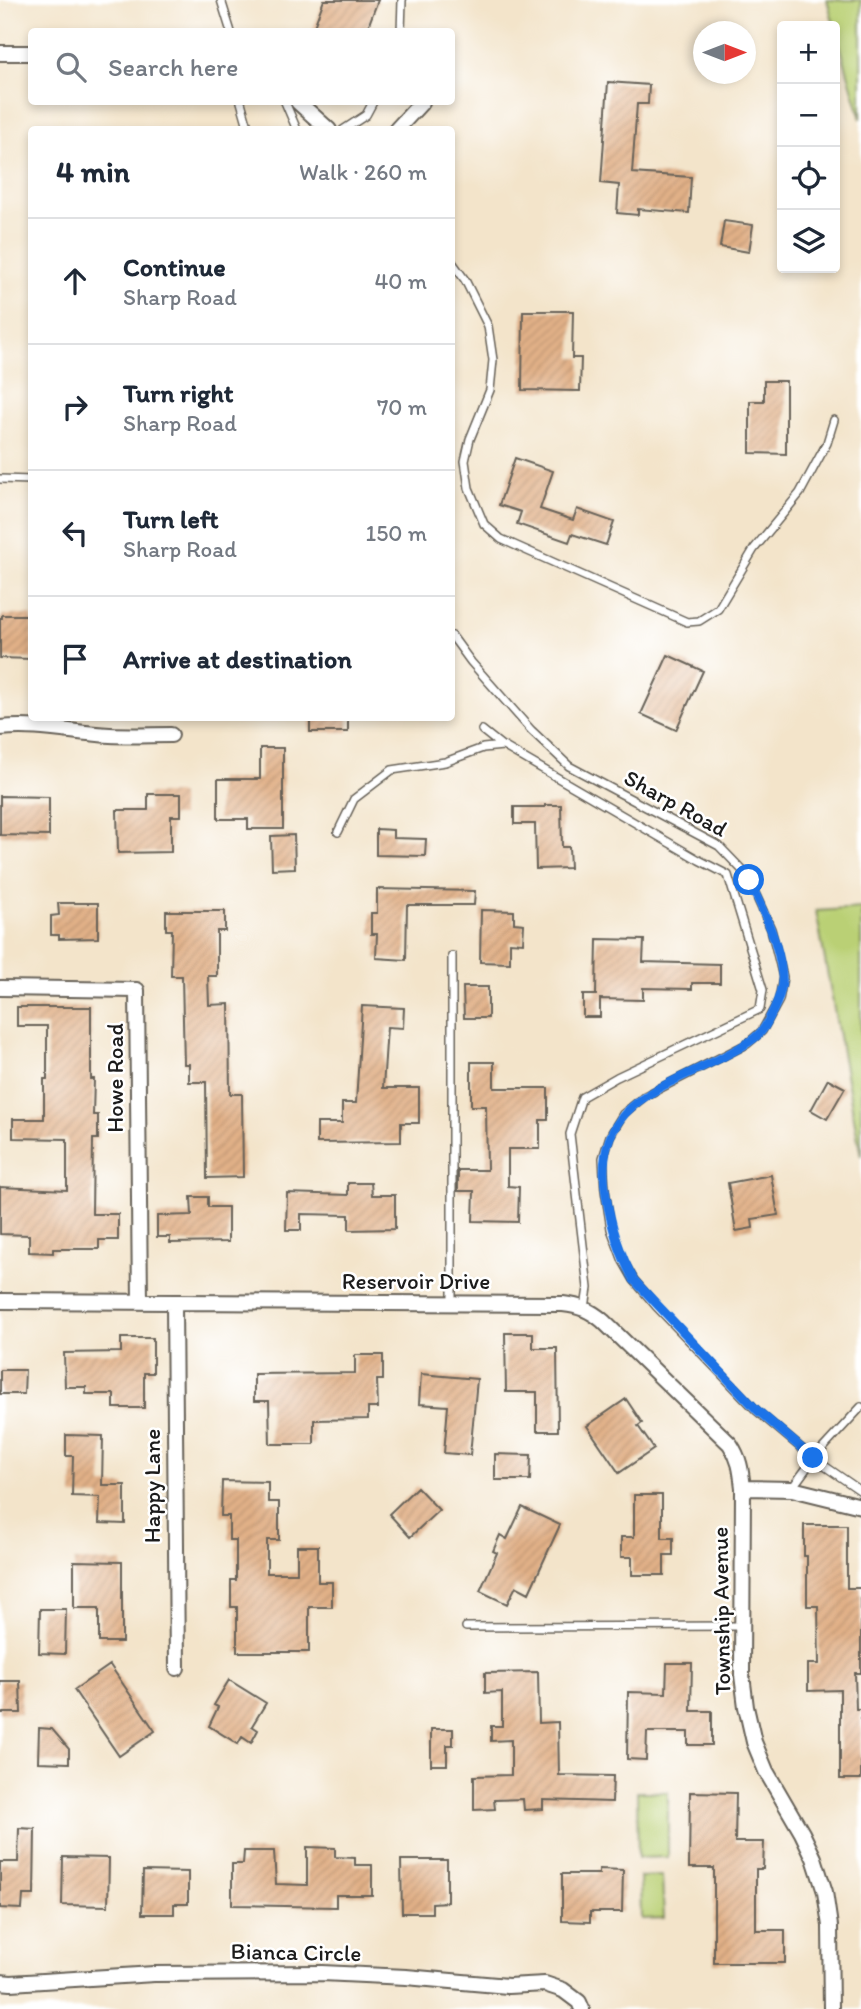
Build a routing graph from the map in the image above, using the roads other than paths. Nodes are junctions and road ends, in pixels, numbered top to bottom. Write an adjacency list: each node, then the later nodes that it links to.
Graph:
1 (221, 0): 3 (lane)
2 (402, 0): 4 (lane)
3 (230, 28)
4 (401, 28)
5 (0, 52): 6 (street)
6 (28, 52)
7 (242, 105): 12 (lane)
8 (286, 105): 13 (lane)
9 (301, 105): 14 (street)
10 (372, 105): 15 (lane)
11 (419, 105): 16 (street)
12 (248, 126)
13 (295, 126)
14 (325, 126)
15 (350, 126)
16 (400, 126)
17 (455, 266): 18 (lane)
18 (834, 419)
19 (0, 479): 20 (lane)
20 (28, 480)
21 (455, 639): 35 (lane, Sharp Road)
22 (0, 728): 24 (street)
23 (482, 730): 25 (lane)
24 (172, 735)
25 (503, 746): 26 (lane); 33 (lane)
26 (338, 832)
27 (452, 956): 32 (lane)
28 (0, 988): 30 (street, Howe Road)
29 (0, 1301): 30 (street, Reservoir Drive)
30 (140, 1303): 31 (street, Reservoir Drive)
31 (174, 1303): 32 (street, Reservoir Drive); 42 (street, Happy Lane)
32 (452, 1304): 33 (street, Reservoir Drive)
33 (584, 1308): 36 (street)
34 (861, 1407): 35 (lane)
35 (814, 1458): 37 (lane); 38 (lane, Sharp Road)
36 (743, 1488): 37 (street); 40 (street, Township Avenue)
37 (792, 1489): 39 (street)
38 (861, 1491)
39 (861, 1506)
40 (742, 1626): 41 (lane); 45 (street, Township Avenue)
41 (466, 1627)
42 (177, 1668)
43 (0, 1982): 44 (street, Bianca Circle)
44 (582, 2009)
45 (831, 2009)

